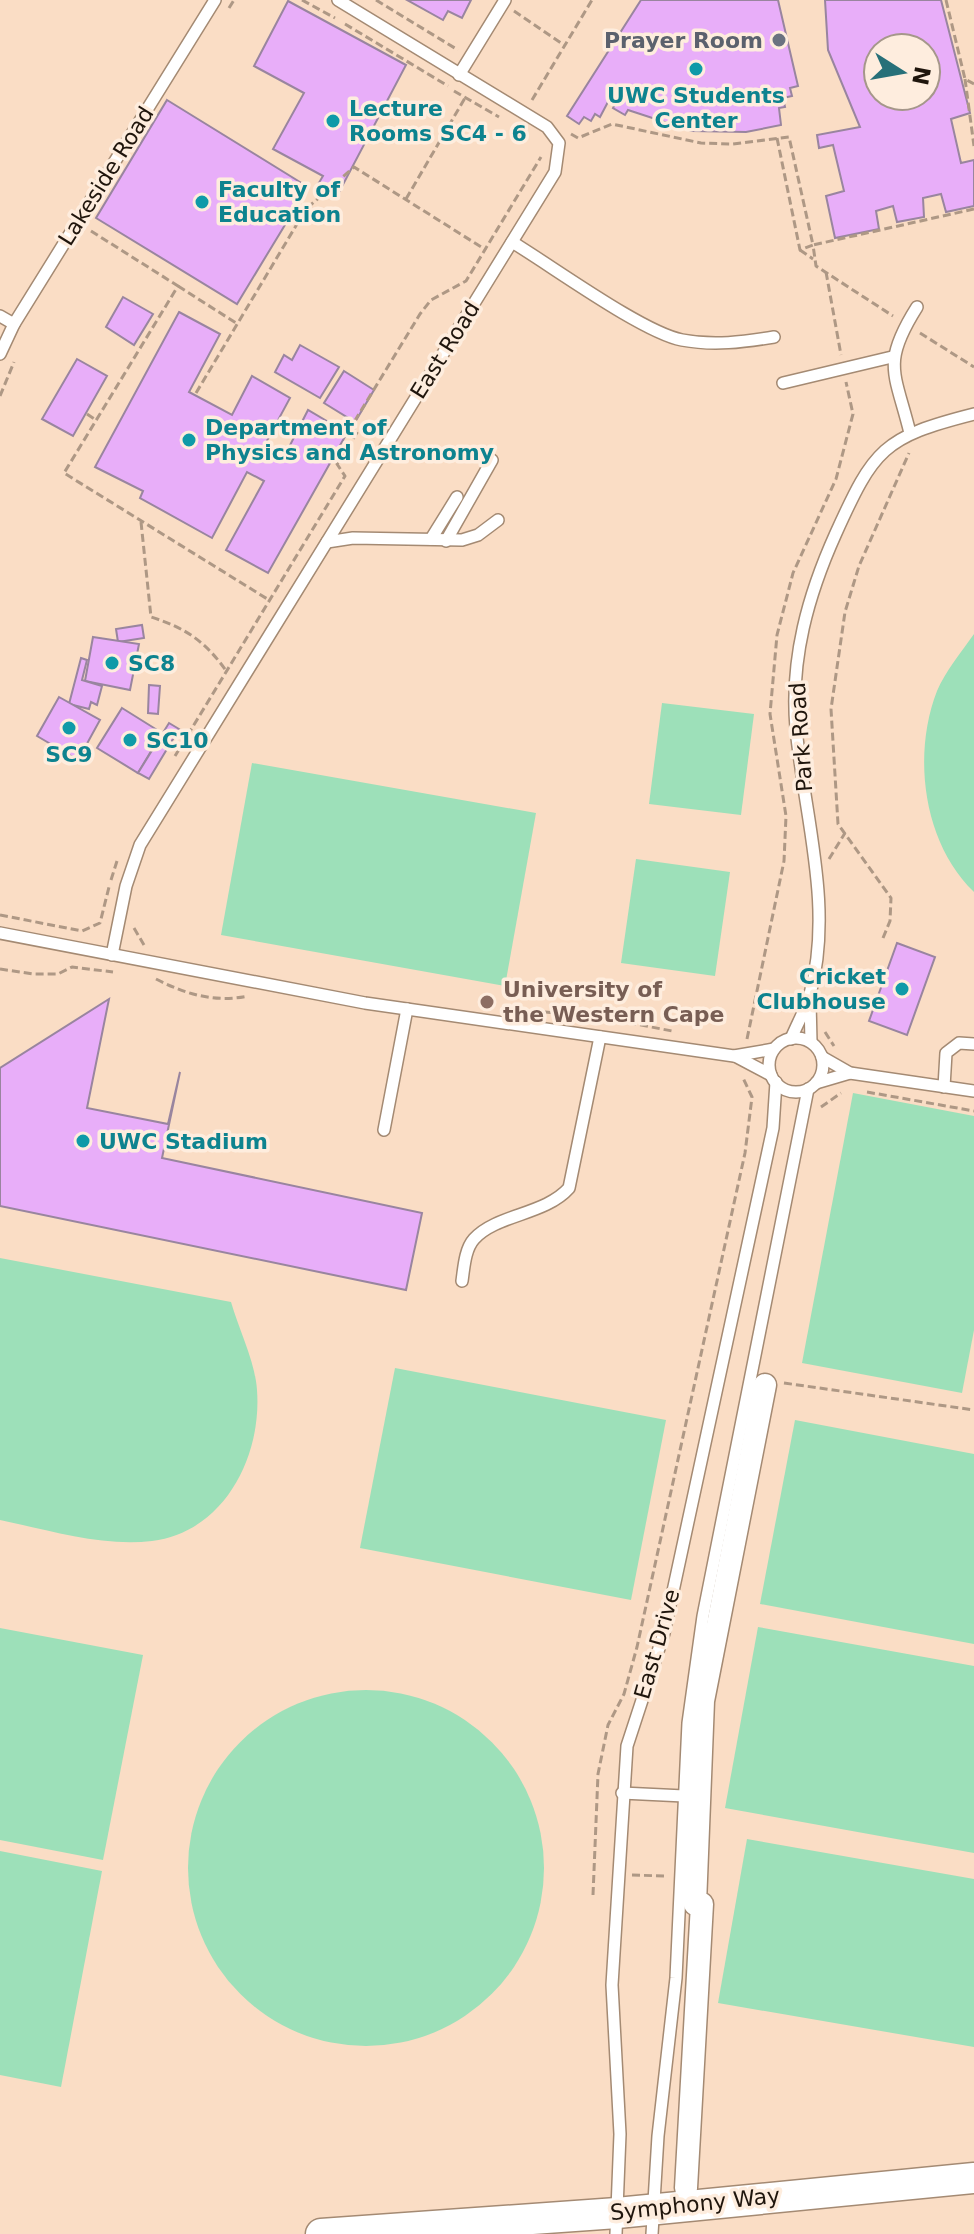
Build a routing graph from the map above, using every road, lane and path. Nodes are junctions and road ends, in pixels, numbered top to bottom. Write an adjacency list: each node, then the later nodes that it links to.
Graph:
1 (215, 0): 33 (lane, Lakeside Road)
2 (302, 0): 13 (path)
3 (338, 0): 10 (lane, East Road)
4 (376, 0): 9 (path)
5 (592, 0): 8 (path)
6 (946, 0): 11 (path)
7 (504, 2): 8 (path); 10 (lane)
8 (565, 46): 14 (path)
9 (458, 50)
10 (459, 75): 14 (lane, East Road)
11 (965, 79): 12 (path); 18 (path)
12 (974, 84)
13 (466, 98): 15 (path); 20 (path)
14 (524, 114): 23 (lane, East Road)
15 (505, 120)
16 (578, 138): 17 (path)
17 (777, 138): 24 (path); 26 (path)
18 (974, 146)
19 (541, 157): 25 (path)
20 (406, 199): 25 (path); 32 (path)
21 (974, 209): 24 (path)
22 (88, 229): 29 (path)
23 (512, 242): 35 (lane); 53 (lane, East Road)
24 (813, 245): 26 (path); 27 (path)
25 (486, 250): 54 (path)
26 (800, 250): 27 (path)
27 (816, 261): 28 (path)
28 (826, 272): 34 (path); 39 (path)
29 (178, 286): 32 (path); 44 (path)
30 (917, 307): 34 (lane)
31 (0, 316): 33 (lane)
32 (236, 323): 41 (path)
33 (14, 324): 36 (lane, Lakeside Road)
34 (906, 324): 37 (lane); 38 (path)
35 (774, 337)
36 (0, 354)
37 (892, 357): 39 (lane); 45 (lane)
38 (974, 367)
39 (844, 368): 40 (lane); 69 (path)
40 (783, 383)
41 (196, 393)
42 (87, 414): 44 (path)
43 (974, 414): 45 (lane, Park Road)
44 (96, 420): 50 (path)
45 (910, 433): 68 (lane, Park Road)
46 (912, 447): 61 (path)
47 (492, 460): 52 (lane)
48 (457, 497): 51 (lane)
49 (498, 520): 52 (lane)
50 (141, 521): 54 (path); 55 (path)
51 (431, 539): 52 (lane); 53 (lane)
52 (446, 541)
53 (327, 542): 63 (lane, East Road)
54 (269, 600): 55 (path)
55 (227, 671): 56 (path)
56 (173, 760)
57 (120, 855): 58 (path)
58 (0, 915)
59 (132, 923): 62 (path)
60 (0, 933): 63 (lane)
61 (883, 938)
62 (147, 947)
63 (112, 955): 70 (lane)
64 (0, 969): 65 (path)
65 (119, 972)
66 (150, 976): 67 (path)
67 (185, 994)
68 (810, 997): 71 (lane, Park Road); 76 (lane, Park Road)
69 (755, 1002): 71 (path); 79 (path)
70 (407, 1009): 74 (lane); 88 (lane)
71 (803, 1010): 75 (lane, Park Road)
72 (538, 1011): 73 (path)
73 (683, 1034)
74 (600, 1037): 79 (lane); 89 (lane)
75 (791, 1039): 76 (lane); 78 (lane)
76 (811, 1042): 80 (lane)
77 (974, 1044): 84 (lane)
78 (774, 1049): 79 (lane); 82 (lane)
79 (741, 1057): 82 (lane); 94 (path)
80 (822, 1057): 81 (lane); 83 (lane)
81 (850, 1073): 83 (lane); 84 (lane)
82 (774, 1078): 83 (lane); 92 (lane, East Drive)
83 (812, 1086): 93 (lane, East Drive)
84 (944, 1087): 86 (lane)
85 (860, 1091): 87 (path)
86 (974, 1091)
87 (974, 1111)
88 (384, 1130)
89 (462, 1281)
90 (765, 1385): 91 (path); 99 (street)
91 (974, 1410)
92 (622, 1793): 93 (lane); 95 (lane, East Drive)
93 (684, 1796): 96 (lane, East Drive)
94 (593, 1873): 95 (path); 97 (path)
95 (618, 1874): 96 (path); 101 (lane, East Drive)
96 (681, 1877): 100 (lane, East Drive)
97 (593, 1895)
98 (974, 2178): 100 (main road, Symphony Way)
99 (686, 2188)
100 (653, 2222): 101 (main road, Symphony Way)
101 (617, 2224): 102 (main road, Symphony Way)
102 (321, 2234)

